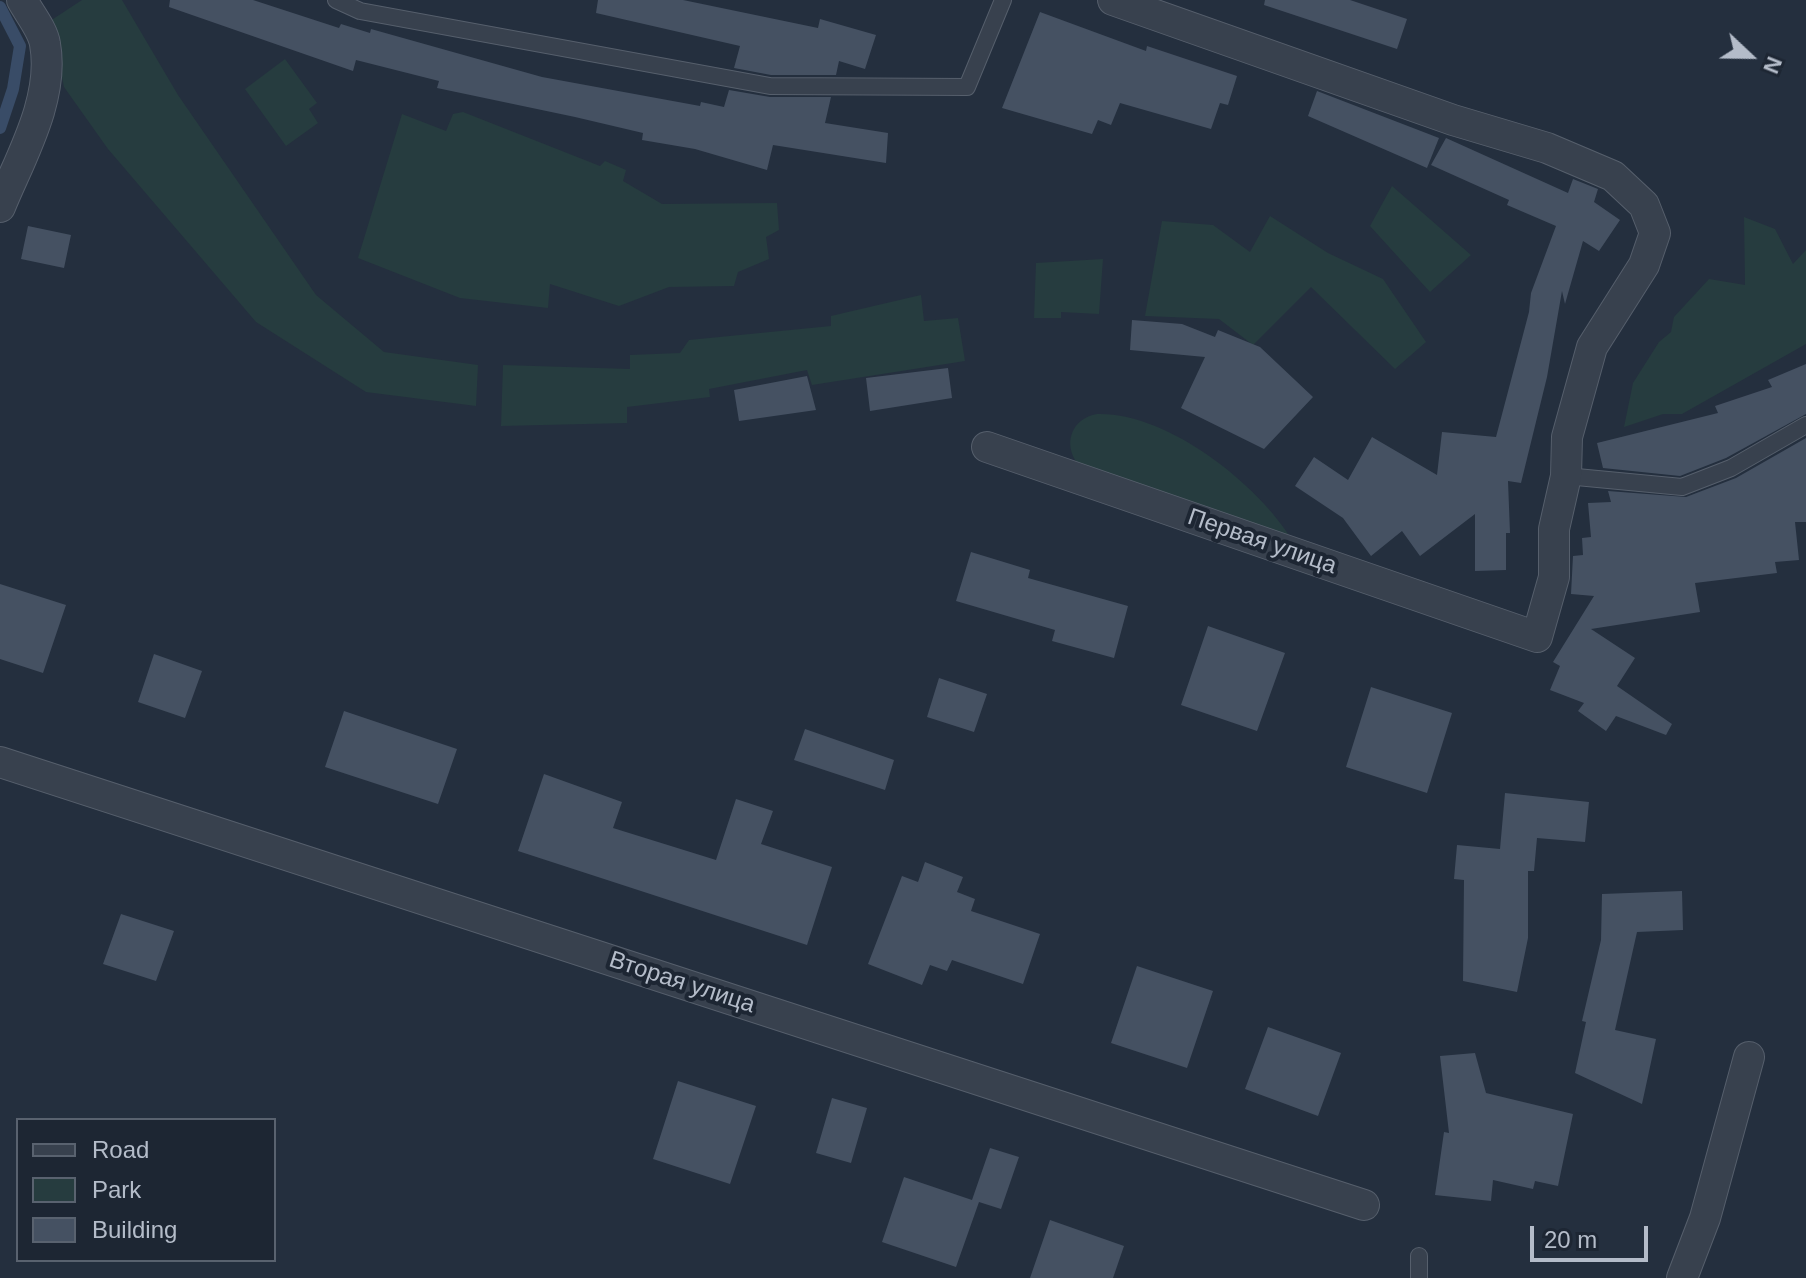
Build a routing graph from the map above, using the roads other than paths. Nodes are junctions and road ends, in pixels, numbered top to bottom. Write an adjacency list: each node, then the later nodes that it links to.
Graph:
1 (22, 0): 5 (street)
2 (336, 0): 3 (lane)
3 (1003, 0)
4 (1113, 0): 8 (street)
5 (0, 207)
6 (1806, 425): 8 (lane)
7 (987, 447): 8 (street, Первая улица)
8 (1566, 476)
9 (0, 762): 11 (street, Вторая улица)
10 (1749, 1057): 14 (street)
11 (1364, 1205)
12 (1419, 1256): 13 (lane)
13 (1419, 1278)
14 (1682, 1278)

